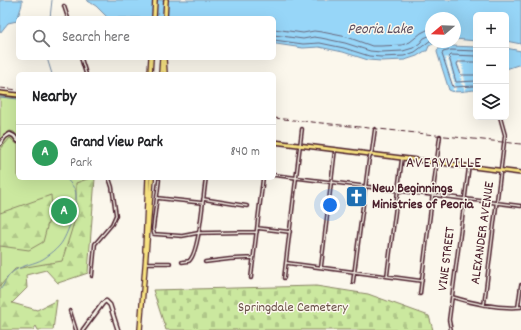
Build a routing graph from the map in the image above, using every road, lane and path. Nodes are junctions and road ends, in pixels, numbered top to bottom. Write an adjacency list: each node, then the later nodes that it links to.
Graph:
1 (155, 0): 5 (highway)
2 (166, 0): 6 (highway)
3 (64, 6): 4 (street)
4 (67, 16)
5 (154, 16)
6 (165, 16)
7 (82, 60): 11 (street)
8 (151, 60): 12 (highway)
9 (163, 60): 13 (highway)
10 (163, 60): 14 (highway)
11 (85, 72)
12 (150, 72)
13 (161, 72)
14 (165, 72)
15 (0, 93): 16 (main road)
16 (16, 95)
17 (501, 120): 30 (street, ALEXANDER AVENUE)
18 (375, 128): 26 (street)
19 (302, 129): 24 (street)
20 (440, 136): 28 (street)
21 (16, 138): 23 (street)
22 (276, 142): 24 (main road)
23 (0, 144)
24 (300, 146): 25 (main road); 33 (street)
25 (335, 150): 26 (main road); 40 (street)
26 (371, 154): 27 (main road); 41 (street)
27 (402, 158): 28 (main road); 42 (street)
28 (437, 162): 29 (main road); 44 (street)
29 (469, 166): 30 (main road); 47 (street, VINE STREET)
30 (501, 170): 31 (main road); 49 (street, ALEXANDER AVENUE)
31 (521, 173)
32 (276, 175): 33 (street)
33 (296, 178): 40 (street); 54 (street)
34 (110, 180): 64 (street)
35 (147, 180): 43 (highway)
36 (152, 180): 43 (highway)
37 (159, 180): 45 (street)
38 (206, 180): 46 (street)
39 (263, 180): 52 (street)
40 (331, 183): 41 (street); 62 (street)
41 (366, 187): 42 (street); 63 (street)
42 (398, 191): 44 (street); 65 (street)
43 (149, 195): 61 (highway)
44 (432, 196): 47 (street); 68 (street)
45 (156, 198): 48 (street); 55 (street)
46 (203, 199): 48 (street); 50 (street)
47 (465, 200): 49 (street); 72 (street, VINE STREET)
48 (202, 203): 55 (street)
49 (497, 204): 51 (street); 73 (street, ALEXANDER AVENUE)
50 (247, 206)
51 (521, 206)
52 (257, 228): 53 (street); 54 (street)
53 (257, 232): 55 (street); 56 (street)
54 (290, 232): 59 (street)
55 (198, 233): 57 (street)
56 (253, 258): 58 (street); 66 (street)
57 (182, 262)
58 (205, 262)
59 (286, 262): 62 (street); 67 (street)
60 (170, 263): 61 (street)
61 (145, 264): 82 (highway)
62 (321, 267): 63 (street)
63 (354, 272): 65 (street); 69 (street)
64 (92, 276)
65 (388, 276): 68 (street)
66 (251, 278)
67 (284, 278)
68 (422, 281): 71 (street)
69 (353, 282)
70 (521, 285): 74 (street)
71 (420, 294)
72 (452, 297): 73 (street); 83 (street, VINE STREET)
73 (484, 305): 74 (street)
74 (518, 307): 75 (street)
75 (521, 307)
76 (70, 312): 78 (street)
77 (85, 325): 79 (street); 80 (street); 81 (street)
78 (76, 330)
79 (83, 330)
80 (86, 330)
81 (118, 330)
82 (140, 330)
83 (451, 330)

